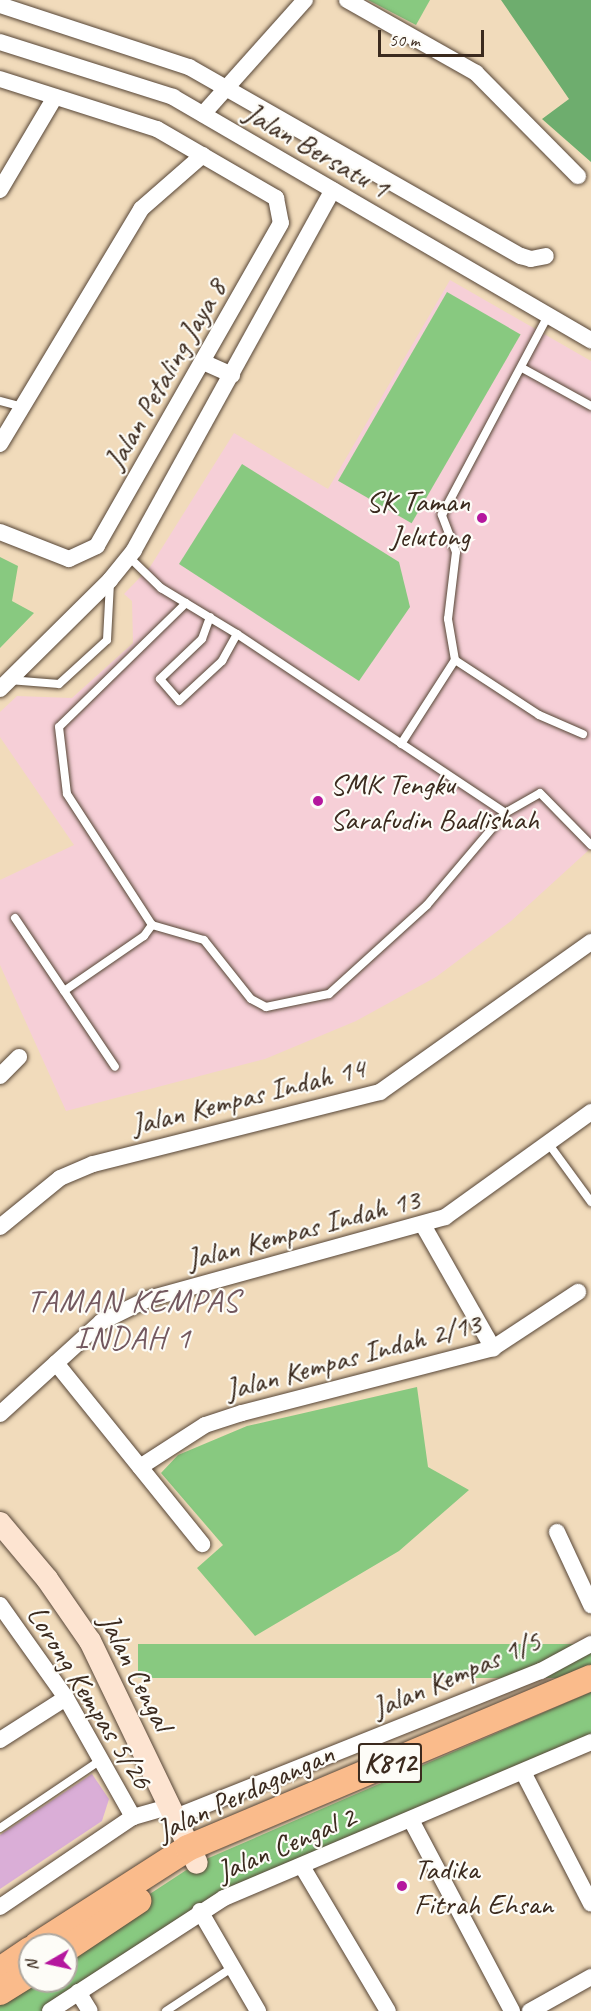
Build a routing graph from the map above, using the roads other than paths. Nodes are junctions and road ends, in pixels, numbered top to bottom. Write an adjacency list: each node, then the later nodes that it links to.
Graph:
1 (305, 0): 7 (street)
2 (346, 0): 11 (street)
3 (0, 5): 4 (street)
4 (30, 7): 7 (street)
5 (0, 42): 9 (street, Jalan Bersatu 1)
6 (0, 79): 8 (street)
7 (225, 89): 9 (street); 14 (street)
8 (55, 96): 10 (street); 12 (street)
9 (203, 114): 13 (street, Jalan Bersatu 1)
10 (203, 155): 17 (street, Jalan Petaling Jaya 8); 22 (street)
11 (578, 176)
12 (0, 190)
13 (333, 190): 15 (street, Jalan Bersatu 1); 19 (street)
14 (546, 256)
15 (548, 316): 16 (street, Jalan Bersatu 1); 18 (lane)
16 (591, 340)
17 (203, 363): 19 (street); 24 (street, Jalan Petaling Jaya 8)
18 (522, 368): 21 (lane); 30 (lane)
19 (232, 375): 25 (street)
20 (0, 401): 22 (lane)
21 (591, 406)
22 (22, 407): 23 (street)
23 (0, 444)
24 (0, 532)
25 (129, 557): 26 (street); 27 (lane)
26 (110, 580): 31 (street); 31 (lane)
27 (186, 603): 28 (lane); 37 (lane)
28 (210, 617): 29 (lane); 29 (lane)
29 (237, 634): 33 (lane)
30 (455, 660): 32 (lane); 33 (lane)
31 (4, 684)
32 (583, 734)
33 (401, 744): 34 (lane)
34 (505, 813): 35 (lane); 37 (lane)
35 (591, 845)
36 (15, 918): 39 (lane)
37 (152, 925): 39 (lane)
38 (591, 942): 47 (street, Jalan Kempas Indah 14)
39 (64, 991): 41 (lane)
40 (20, 1057): 42 (street)
41 (115, 1066)
42 (0, 1076)
43 (591, 1112): 44 (street, Jalan Kempas Indah 13)
44 (548, 1143): 45 (lane); 46 (street, Jalan Kempas Indah 13)
45 (591, 1202)
46 (423, 1225): 49 (street); 50 (street, Jalan Kempas Indah 13)
47 (0, 1227)
48 (578, 1292): 49 (street, Jalan Kempas Indah 2/13)
49 (493, 1348): 52 (street, Jalan Kempas Indah 2/13)
50 (56, 1363): 51 (street, Jalan Kempas Indah 13); 52 (street)
51 (0, 1413)
52 (140, 1467): 55 (street)
53 (0, 1523): 66 (street, Jalan Cengal)
54 (557, 1532): 57 (street)
55 (202, 1544)
56 (0, 1605): 61 (street, Lorong Kempas 5/26)
57 (591, 1605)
58 (591, 1644): 66 (street, Jalan Kempas 1/5)
59 (591, 1678): 70 (main road, Jalan Perdagangan / K812)
60 (591, 1692): 70 (main road, Jalan Perdagangan / K812)
61 (66, 1698): 62 (street); 64 (street, Lorong Kempas 5/26)
62 (0, 1740)
63 (591, 1742): 65 (street, Jalan Cengal 2)
64 (101, 1760): 67 (street, Lorong Kempas 5/26); 69 (lane)
65 (523, 1772): 68 (street, Jalan Cengal 2); 72 (street)
66 (171, 1812): 67 (street, Jalan Kempas 1/5); 70 (street, Jalan Cengal)
67 (133, 1817): 73 (street, Jalan Kempas 1/5)
68 (411, 1820): 71 (street, Jalan Cengal 2); 90 (street)
69 (0, 1828)
70 (192, 1856): 75 (main road, Jalan Perdagangan / K812); 76 (main road, Jalan Perdagangan / K812)
71 (303, 1868): 74 (street, Jalan Cengal 2); 89 (street)
72 (591, 1904)
73 (0, 1907)
74 (200, 1911): 78 (street); 83 (street, Jalan Cengal 2)
75 (58, 1933)
76 (78, 1940)
77 (18, 1958): 79 (main road)
78 (232, 1967): 87 (lane); 88 (street)
79 (0, 1970)
80 (591, 1977): 91 (street)
81 (18, 1981): 82 (main road)
82 (0, 1992)
83 (78, 1992): 86 (street)
84 (77, 1993): 85 (street, Jalan Cengal 2)
85 (50, 2011)
86 (90, 2011)
87 (166, 2011)
88 (258, 2011)
89 (388, 2011)
90 (512, 2011)
91 (530, 2011)

